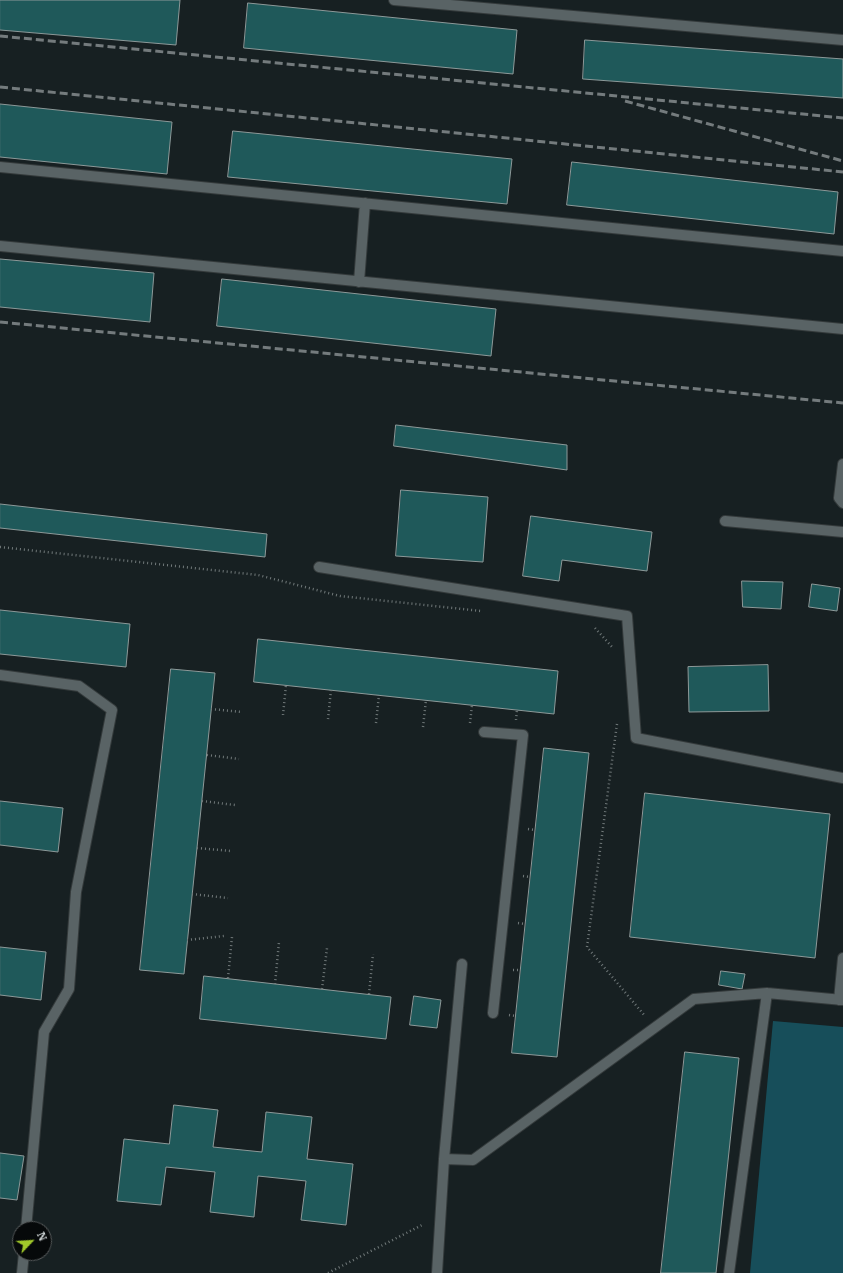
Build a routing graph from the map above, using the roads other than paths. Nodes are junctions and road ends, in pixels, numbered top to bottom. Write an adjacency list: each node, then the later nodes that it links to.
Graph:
1 (394, 0): 2 (lane)
2 (843, 40)
3 (0, 167): 4 (lane)
4 (365, 203): 6 (lane); 7 (lane)
5 (0, 246): 7 (lane)
6 (843, 251)
7 (359, 282): 8 (lane)
8 (843, 329)
9 (843, 464): 10 (lane)
10 (843, 503)
11 (725, 522): 12 (lane)
12 (843, 532)
13 (319, 567): 16 (lane)
14 (0, 675): 23 (lane)
15 (484, 732): 21 (lane)
16 (843, 778)
17 (843, 958): 20 (lane)
18 (462, 964): 22 (lane)
19 (767, 993): 20 (lane); 22 (lane); 27 (lane)
20 (841, 1000)
21 (493, 1013)
22 (444, 1159): 26 (lane)
23 (27, 1221)
24 (23, 1261): 25 (lane)
25 (22, 1273)
26 (436, 1273)
27 (729, 1273)

